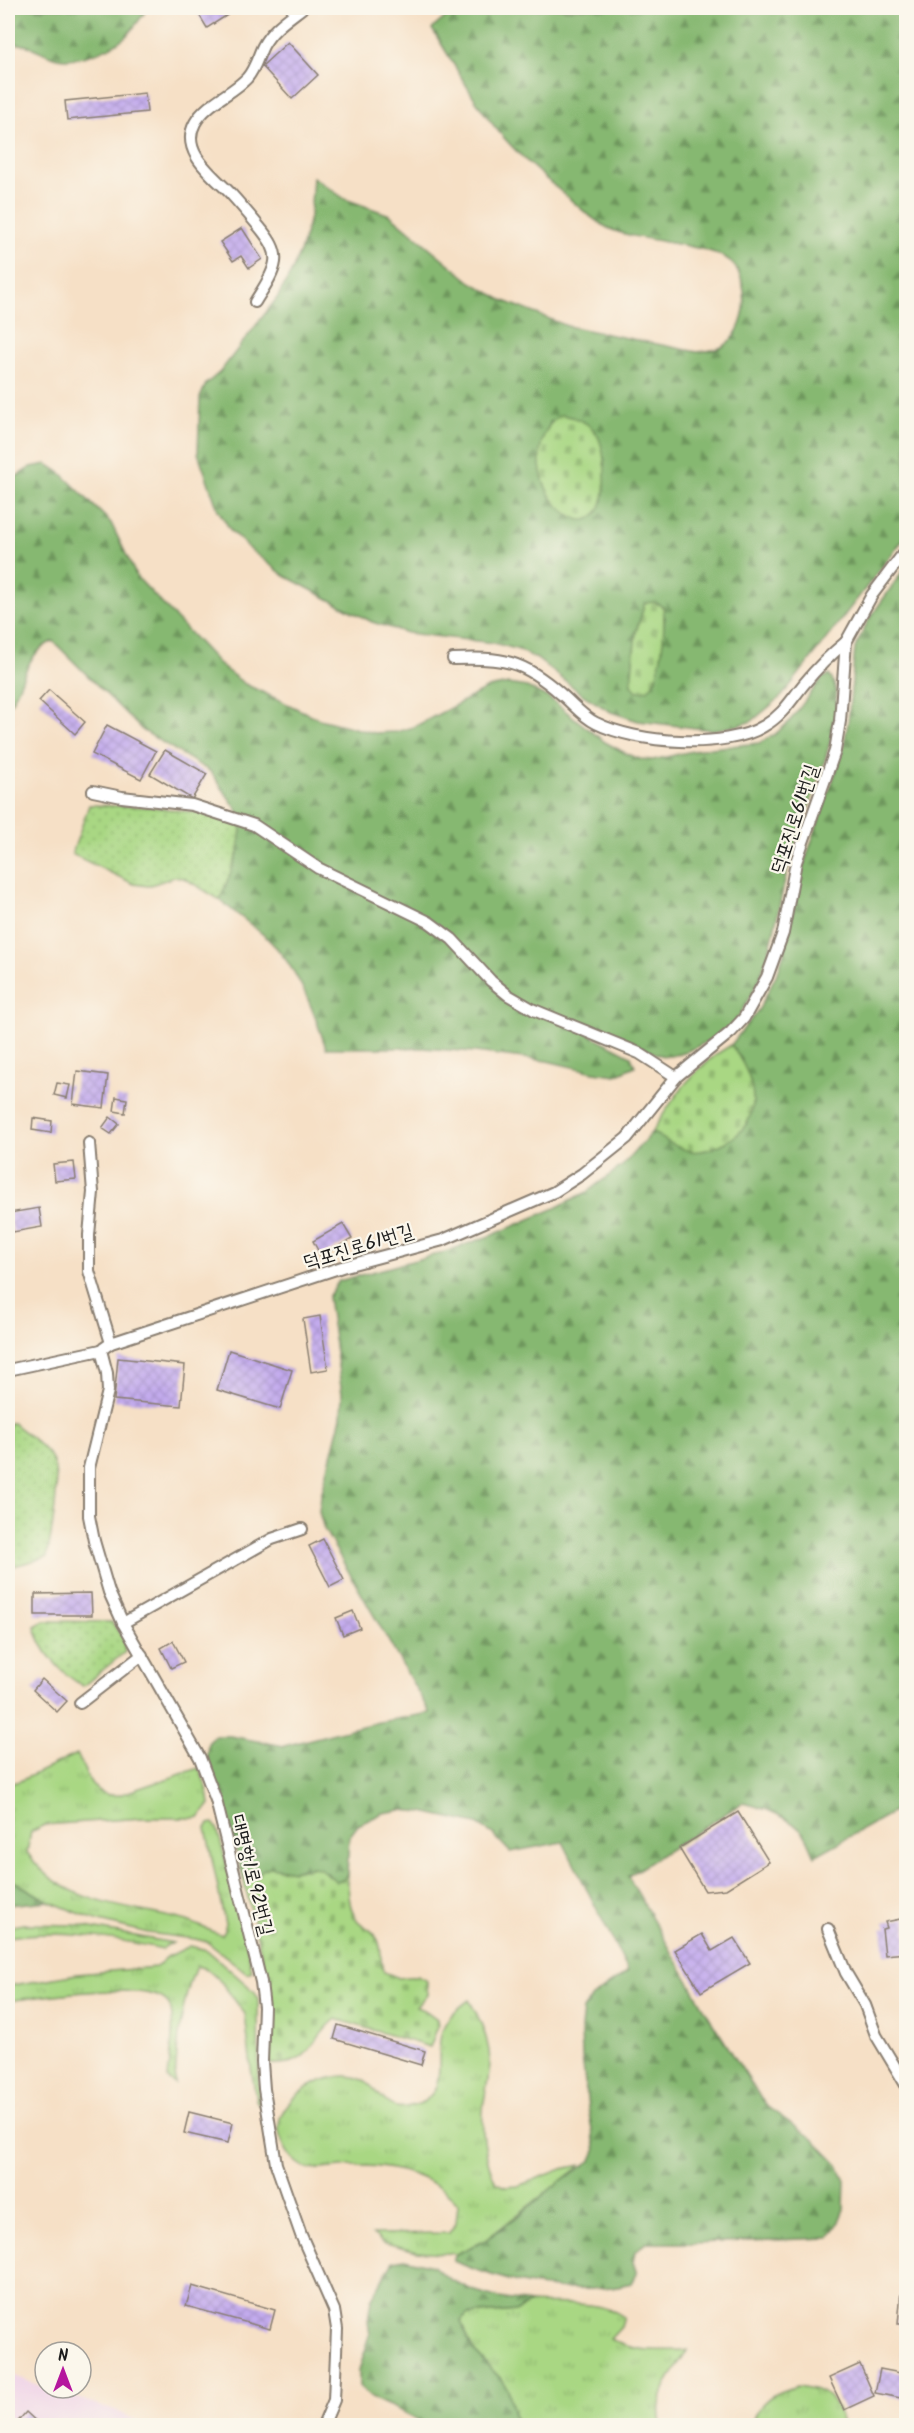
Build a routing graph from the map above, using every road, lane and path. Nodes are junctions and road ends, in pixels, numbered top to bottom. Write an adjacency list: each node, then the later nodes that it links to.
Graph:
1 (302, 8): 2 (lane)
2 (255, 302)
3 (906, 550): 4 (lane, 덕포진로61번길)
4 (846, 642): 5 (lane); 7 (lane, 덕포진로61번길)
5 (453, 659)
6 (93, 791): 7 (lane)
7 (676, 1077): 9 (lane, 덕포진로61번길)
8 (89, 1143): 9 (lane)
9 (111, 1343): 10 (lane, 덕포진로61번길)
10 (101, 1350): 11 (lane, 덕포진로61번길); 13 (lane, 대명항1로92번길)
11 (8, 1370)
12 (302, 1529): 13 (lane)
13 (123, 1623): 14 (lane, 대명항1로92번길)
14 (142, 1655): 15 (lane); 18 (lane, 대명항1로92번길)
15 (80, 1703)
16 (828, 1929): 17 (lane)
17 (906, 2085)
18 (323, 2426)

